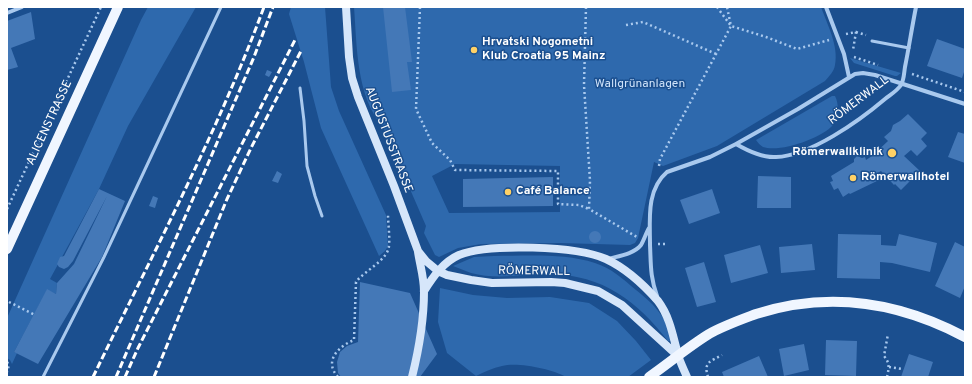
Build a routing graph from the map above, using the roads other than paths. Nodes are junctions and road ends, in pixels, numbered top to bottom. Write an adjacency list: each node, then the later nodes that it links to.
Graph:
1 (22, 7): 7 (street)
2 (118, 7): 17 (main road, ALICENSTRASSE)
3 (221, 7): 26 (lane)
4 (346, 7): 18 (main road, AUGUSTUSSTRASSE)
5 (826, 7): 10 (street, RÖMERWALL)
6 (916, 7): 9 (street, RÖMERWALL)
7 (7, 13)
8 (872, 41): 9 (lane)
9 (909, 48): 11 (street, RÖMERWALL)
10 (849, 77): 11 (street); 14 (street, RÖMERWALL)
11 (902, 83): 13 (street); 14 (street, RÖMERWALL)
12 (300, 88): 15 (lane)
13 (965, 104)
14 (736, 144): 16 (street, RÖMERWALL)
15 (322, 216)
16 (649, 227): 19 (street, RÖMERWALL); 23 (street, RÖMERWALL)
17 (7, 249)
18 (418, 251): 20 (main road, AUGUSTUSSTRASSE); 21 (main road)
19 (606, 259): 20 (main road, RÖMERWALL); 23 (main road, RÖMERWALL)
20 (438, 271): 21 (lane); 22 (main road, RÖMERWALL); 25 (main road, RÖMERWALL)
21 (423, 280): 22 (main road)
22 (424, 291): 27 (main road)
23 (659, 302): 25 (main road, RÖMERWALL)
24 (965, 337): 25 (main road)
25 (678, 356): 28 (main road); 29 (main road, RÖMERWALL)
26 (43, 377)
27 (412, 377)
28 (650, 377)
29 (688, 377)

